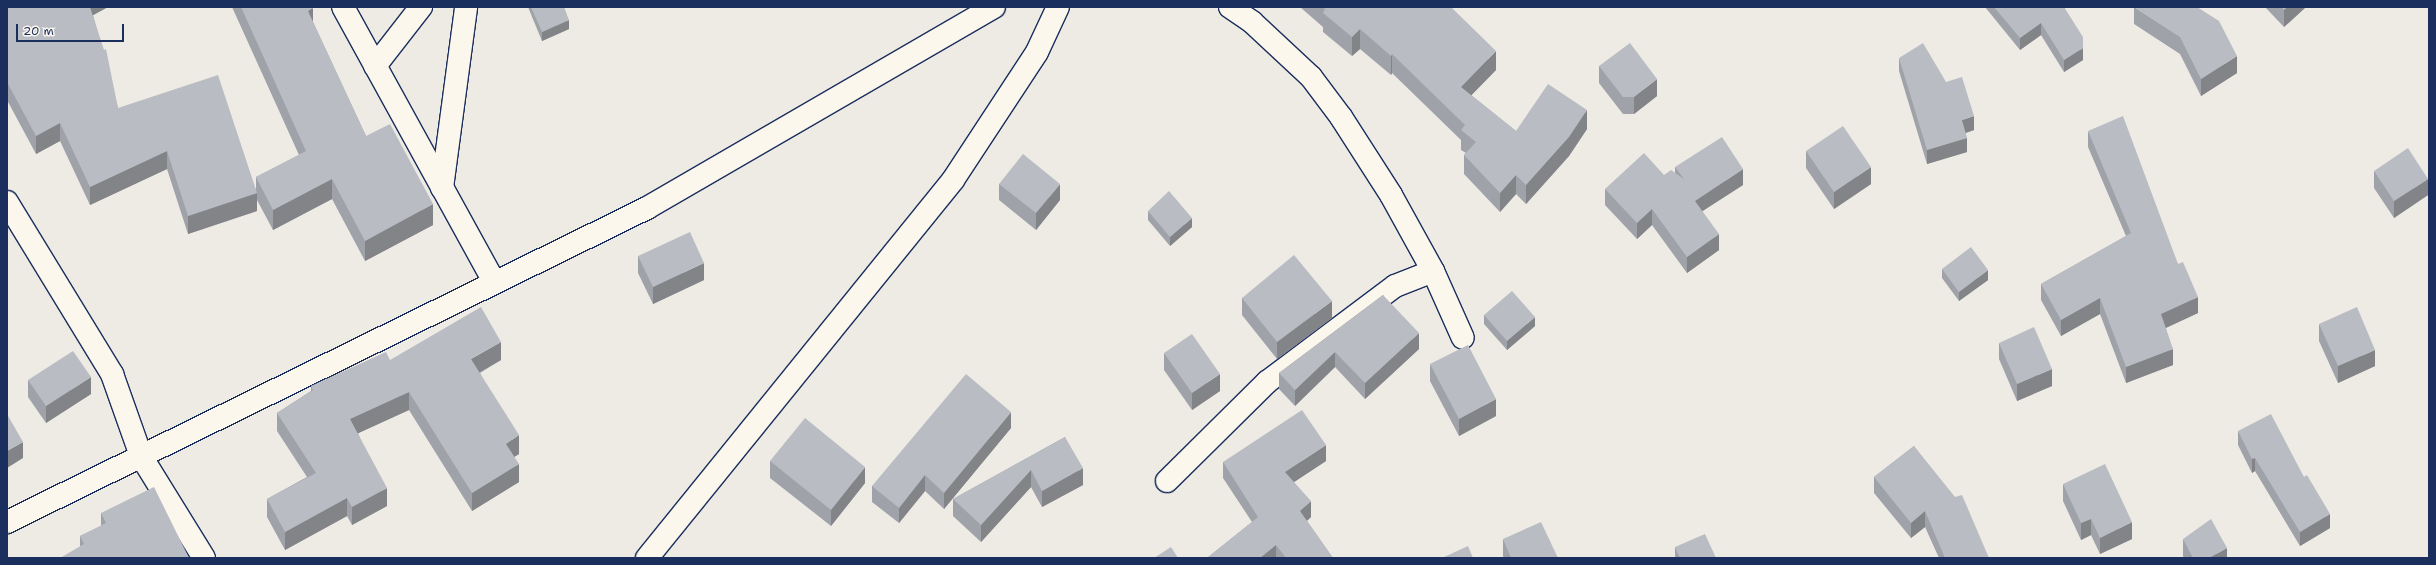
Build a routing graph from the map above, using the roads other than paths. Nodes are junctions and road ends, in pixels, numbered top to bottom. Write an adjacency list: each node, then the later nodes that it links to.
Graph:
1 (343, 7): 7 (street)
2 (421, 7): 7 (street)
3 (466, 7): 8 (street)
4 (994, 7): 11 (street)
5 (1058, 7): 17 (street)
6 (1230, 7): 10 (street)
7 (375, 66): 8 (street)
8 (442, 188): 11 (street)
9 (7, 202): 13 (street)
10 (1434, 271): 12 (street); 14 (street)
11 (494, 282): 13 (street)
12 (1463, 338)
13 (141, 456): 15 (street); 16 (street)
14 (1167, 481)
15 (7, 522)
16 (204, 558)
17 (648, 558)

